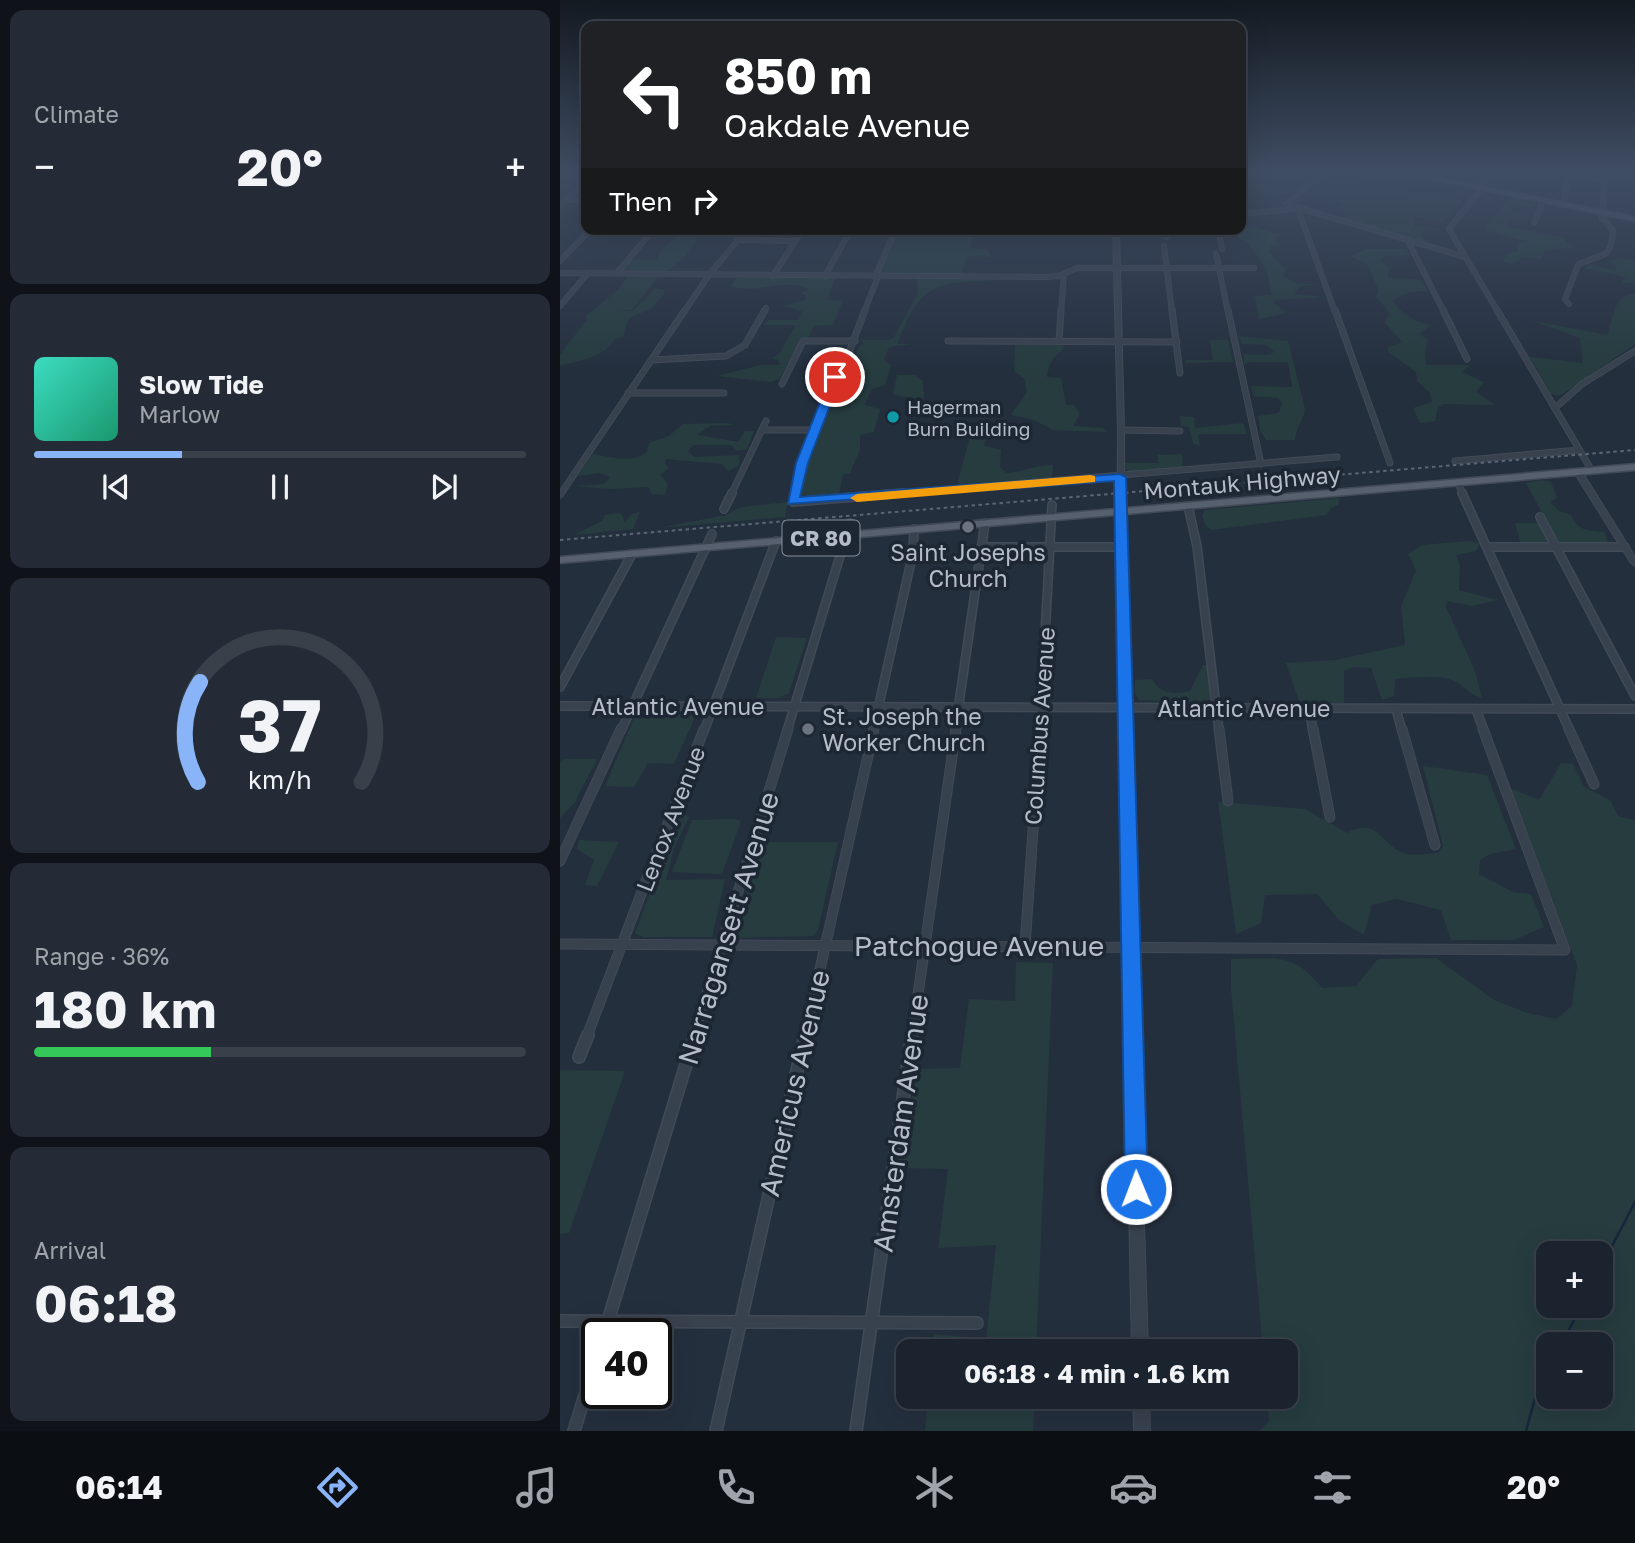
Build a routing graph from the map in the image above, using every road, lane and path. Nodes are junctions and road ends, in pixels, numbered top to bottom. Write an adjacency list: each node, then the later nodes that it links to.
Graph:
1 (583, 237): 20 (street)
2 (647, 237): 28 (street)
3 (741, 237): 13 (street)
4 (798, 237): 14 (street)
5 (847, 237): 31 (street)
6 (893, 237): 32 (street)
7 (1116, 237): 21 (street)
8 (1220, 237): 17 (street)
9 (1308, 237): 59 (street)
10 (1393, 237): 15 (street)
11 (1453, 237): 19 (street)
12 (1612, 237): 33 (street)
13 (738, 240): 14 (street); 29 (street)
14 (795, 241): 30 (street)
15 (1408, 241): 19 (street); 43 (street)
16 (1164, 246): 22 (street)
17 (1222, 249)
18 (1216, 254): 24 (street)
19 (1465, 257): 50 (street)
20 (560, 261)
21 (1116, 268): 22 (street); 27 (street); 39 (street)
22 (1168, 268): 24 (street); 40 (street)
23 (1254, 268): 24 (street)
24 (1221, 269): 60 (street)
25 (560, 273): 26 (street)
26 (588, 273): 28 (street); 34 (street)
27 (1064, 273): 32 (street); 38 (street)
28 (616, 274): 29 (street)
29 (709, 275): 30 (street); 44 (street)
30 (773, 276): 31 (street)
31 (825, 276): 32 (street)
32 (877, 276): 36 (street)
33 (1569, 304)
34 (560, 306)
35 (766, 308): 44 (street)
36 (855, 341): 42 (street); 47 (street)
37 (948, 341): 38 (street)
38 (1059, 341): 39 (street)
39 (1119, 341): 40 (street); 54 (street)
40 (1177, 342): 45 (street)
41 (1635, 351): 50 (street)
42 (848, 355)
43 (1467, 359)
44 (652, 360): 48 (street)
45 (1180, 373)
46 (835, 377): 53 (street)
47 (782, 384)
48 (628, 393): 49 (street); 66 (street)
49 (724, 393)
50 (1555, 408): 56 (street)
51 (766, 421): 52 (street)
52 (762, 430): 53 (street); 69 (street)
53 (813, 430): 64 (street)
54 (1121, 430): 55 (street); 64 (street)
55 (1180, 430)
56 (1579, 450): 58 (street); 62 (street)
57 (1337, 457): 60 (street)
58 (1455, 461)
59 (1391, 463)
60 (1261, 464): 64 (street)
61 (1635, 467): 62 (main road, Montauk Highway / CR 80)
62 (1592, 471): 63 (main road, Montauk Highway / CR 80)
63 (1578, 472): 65 (main road, Montauk Highway / CR 80); 84 (street)
64 (1120, 477): 70 (street)
65 (1458, 483): 68 (main road, Montauk Highway / CR 80); 83 (street)
66 (560, 495)
67 (1052, 505): 72 (street, Columbus Avenue)
68 (1188, 506): 70 (main road, Montauk Highway / CR 80); 99 (street)
69 (724, 509)
70 (1121, 512): 72 (main road, Montauk Highway / CR 80); 82 (street)
71 (1540, 517): 85 (street)
72 (1051, 518): 74 (main road, Montauk Highway / CR 80); 81 (street, Columbus Avenue)
73 (850, 523): 77 (street, Narragansett Avenue)
74 (985, 523): 75 (main road, Montauk Highway / CR 80); 80 (street, Amsterdam Avenue)
75 (914, 530): 77 (main road, Montauk Highway / CR 80); 95 (street, Americus Avenue)
76 (712, 534): 79 (street)
77 (846, 535): 78 (main road, Montauk Highway / CR 80); 94 (street, Narragansett Avenue)
78 (776, 541): 79 (main road, Montauk Highway / CR 80); 93 (street, Lenox Avenue)
79 (706, 547): 86 (main road, Montauk Highway / CR 80); 92 (street)
80 (981, 547): 81 (street); 96 (street, Amsterdam Avenue)
81 (1049, 547): 82 (street); 97 (street, Columbus Avenue)
82 (1122, 547): 98 (street)
83 (1488, 547): 85 (street); 103 (street)
84 (1625, 547): 85 (street); 88 (street)
85 (1556, 548): 90 (street)
86 (632, 554): 87 (main road, Montauk Highway / CR 80); 89 (street)
87 (560, 560)
88 (1635, 563)
89 (560, 687)
90 (1635, 696)
91 (560, 706): 92 (street, Atlantic Avenue)
92 (633, 706): 93 (street, Atlantic Avenue); 109 (street)
93 (713, 706): 94 (street, Atlantic Avenue); 111 (street, Lenox Avenue)
94 (794, 707): 95 (street, Atlantic Avenue); 112 (street, Narragansett Avenue)
95 (877, 707): 96 (street, Atlantic Avenue); 114 (street, Americus Avenue)
96 (959, 707): 97 (street, Atlantic Avenue); 115 (street, Amsterdam Avenue)
97 (1042, 708): 98 (street, Atlantic Avenue); 116 (street, Columbus Avenue)
98 (1124, 708): 99 (street, Atlantic Avenue); 113 (street)
99 (1218, 708): 100 (street, Atlantic Avenue); 106 (street)
100 (1309, 708): 101 (street, Atlantic Avenue); 107 (street)
101 (1396, 709): 102 (street, Atlantic Avenue); 108 (street)
102 (1476, 709): 103 (street, Atlantic Avenue); 113 (street, Patchogue Avenue)
103 (1561, 709): 104 (street, Atlantic Avenue); 105 (street)
104 (1635, 709)
105 (1594, 784)
106 (1228, 801)
107 (1330, 817)
108 (1435, 845)
109 (560, 861)
110 (560, 944): 111 (street, Patchogue Avenue)
111 (622, 944): 112 (street, Patchogue Avenue); 117 (street, Lenox Avenue)
112 (724, 944): 114 (street, Patchogue Avenue); 118 (street, Narragansett Avenue)
113 (1131, 945): 116 (street, Patchogue Avenue); 125 (street)
114 (824, 946): 115 (street, Patchogue Avenue); 120 (street, Americus Avenue)
115 (925, 946): 116 (street, Patchogue Avenue); 121 (street, Amsterdam Avenue)
116 (1025, 946)
117 (579, 1057)
118 (608, 1318)
119 (560, 1321): 123 (street)
120 (740, 1322): 121 (street); 124 (street); 129 (street, Americus Avenue)
121 (872, 1323): 122 (street); 130 (street, Amsterdam Avenue)
122 (977, 1323)
123 (581, 1324)
124 (672, 1325)
125 (1140, 1339)
126 (581, 1408): 128 (street)
127 (1141, 1409): 131 (street)
128 (574, 1431)
129 (716, 1431)
130 (856, 1431)
131 (1142, 1431)

